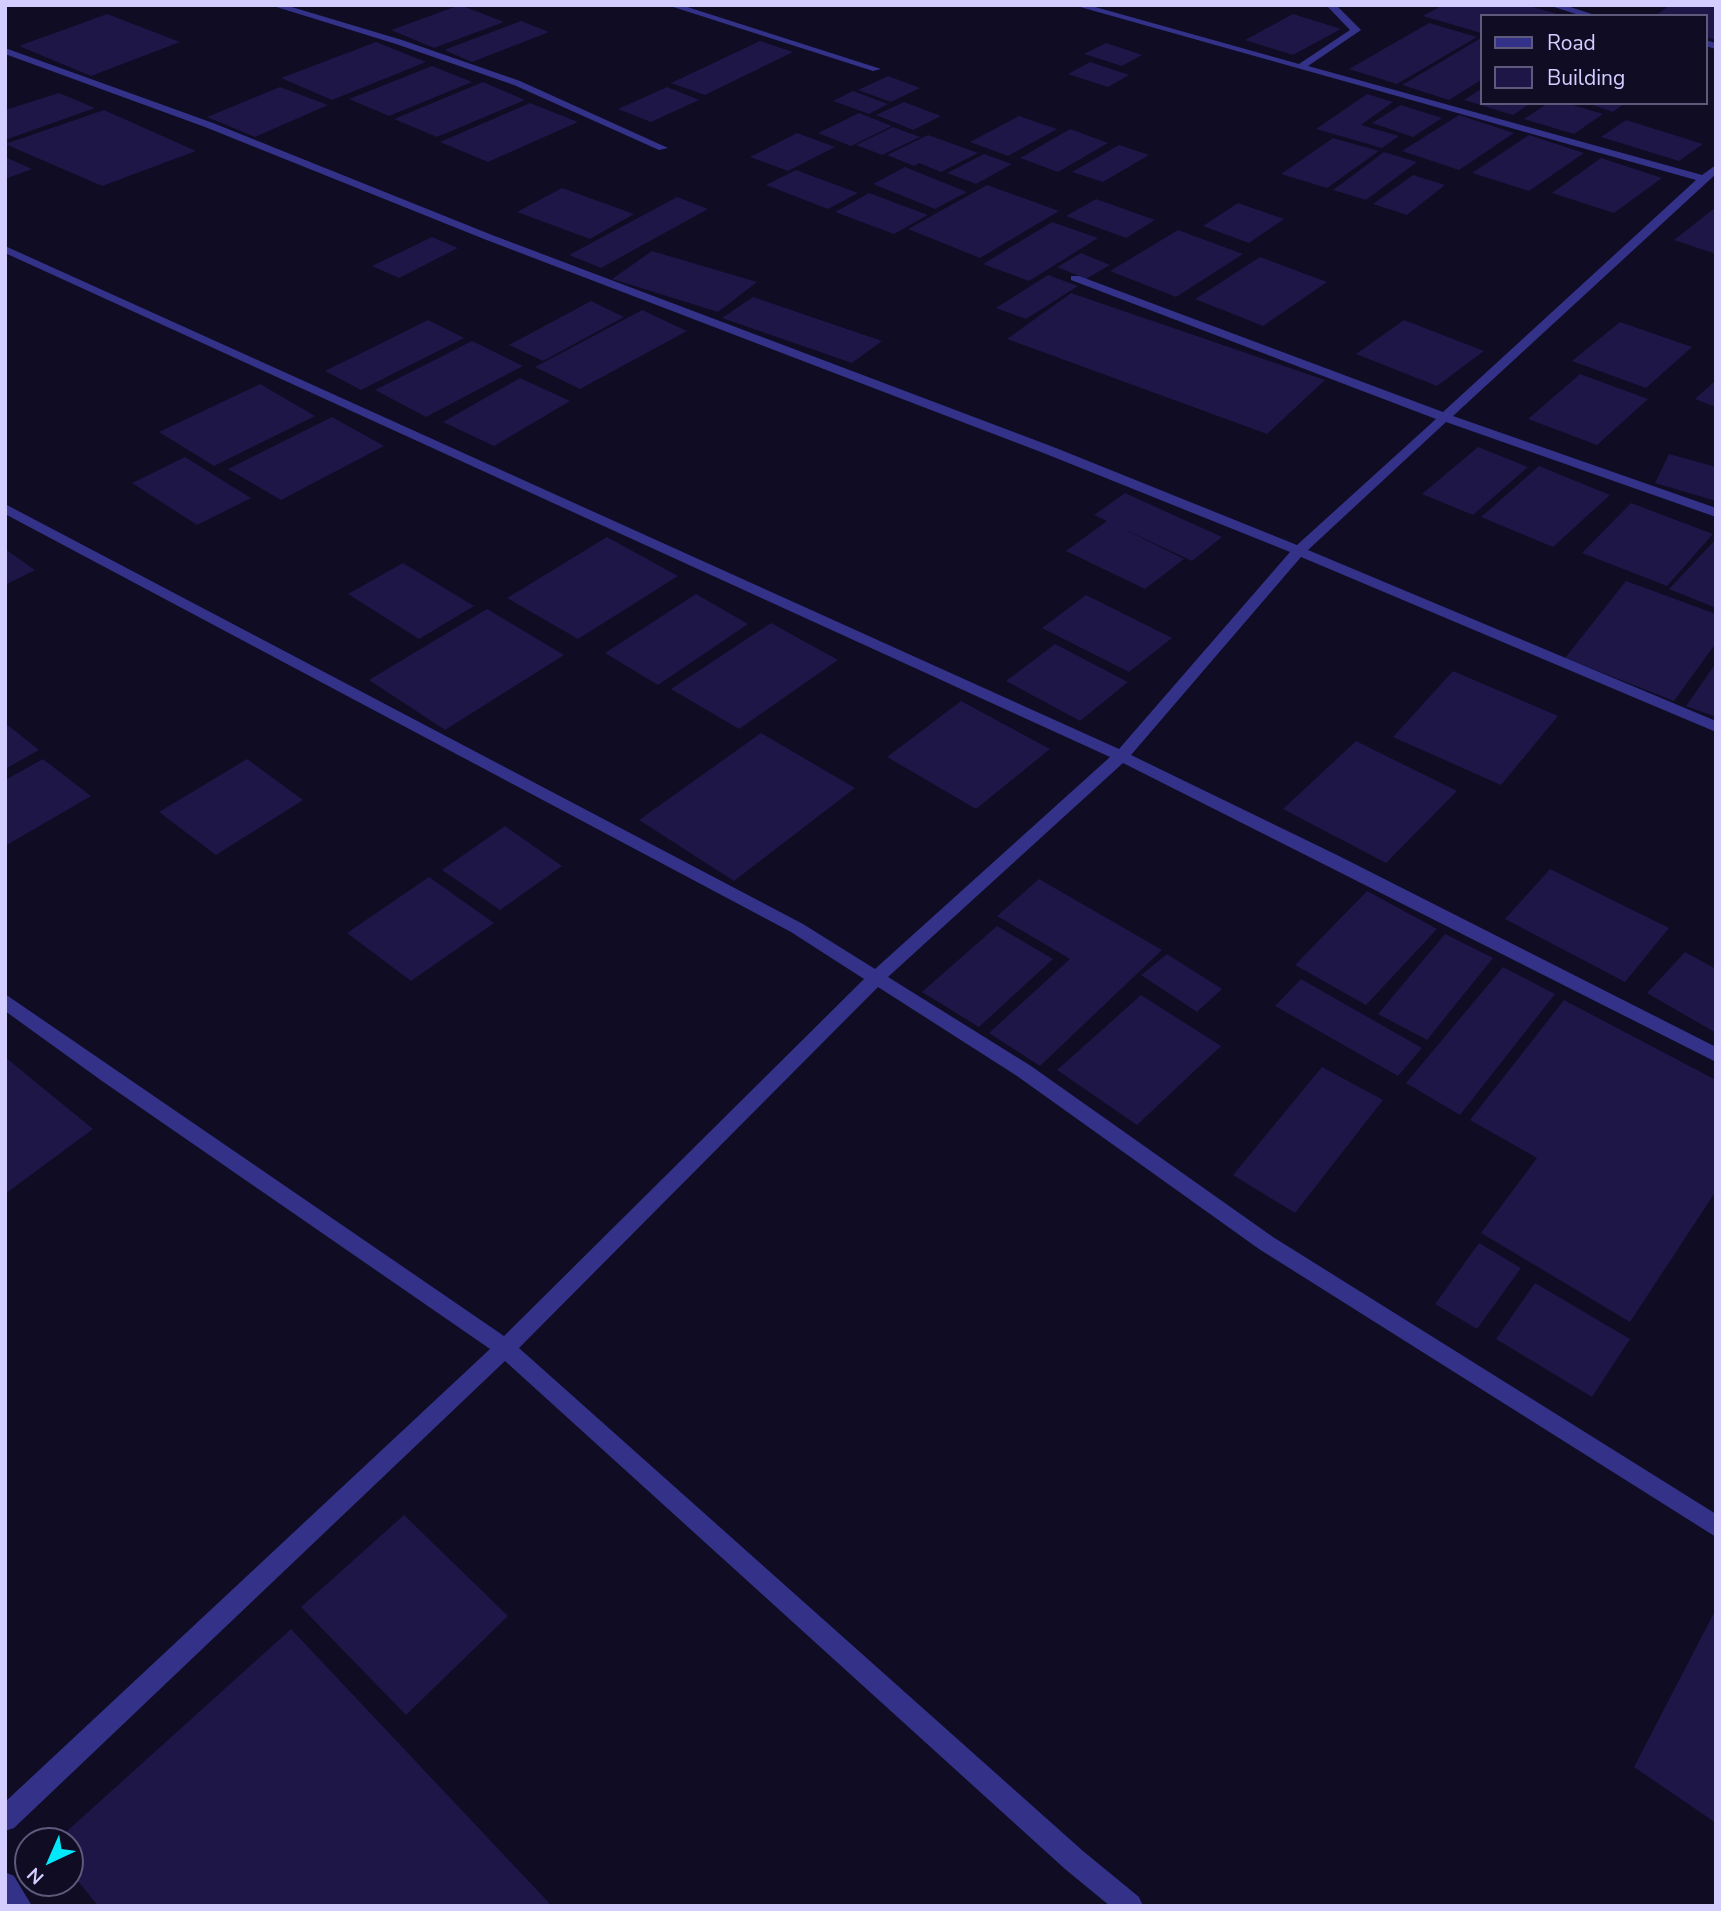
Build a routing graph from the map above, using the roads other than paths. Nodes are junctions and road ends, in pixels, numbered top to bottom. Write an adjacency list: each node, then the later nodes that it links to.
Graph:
1 (274, 5): 10 (street)
2 (671, 5): 9 (street)
3 (1077, 5): 8 (street)
4 (1330, 5): 8 (street)
5 (1552, 5): 6 (street)
6 (1586, 14)
7 (5, 51): 17 (street)
8 (1302, 66): 11 (street)
9 (876, 69)
10 (663, 148)
11 (1709, 173): 14 (street)
12 (5, 249): 19 (street)
13 (1074, 278): 14 (street)
14 (1443, 417): 16 (street); 17 (street)
15 (5, 508): 20 (street)
16 (1716, 513)
17 (1299, 551): 18 (street); 19 (street)
18 (1716, 727)
19 (1121, 756): 20 (street); 22 (street)
20 (876, 978): 23 (street); 24 (street)
21 (5, 1002): 23 (street)
22 (1716, 1055)
23 (505, 1348): 25 (street); 28 (street)
24 (1716, 1527)
25 (5, 1819)
26 (5, 1885): 27 (street)
27 (19, 1906)
28 (1130, 1906)

